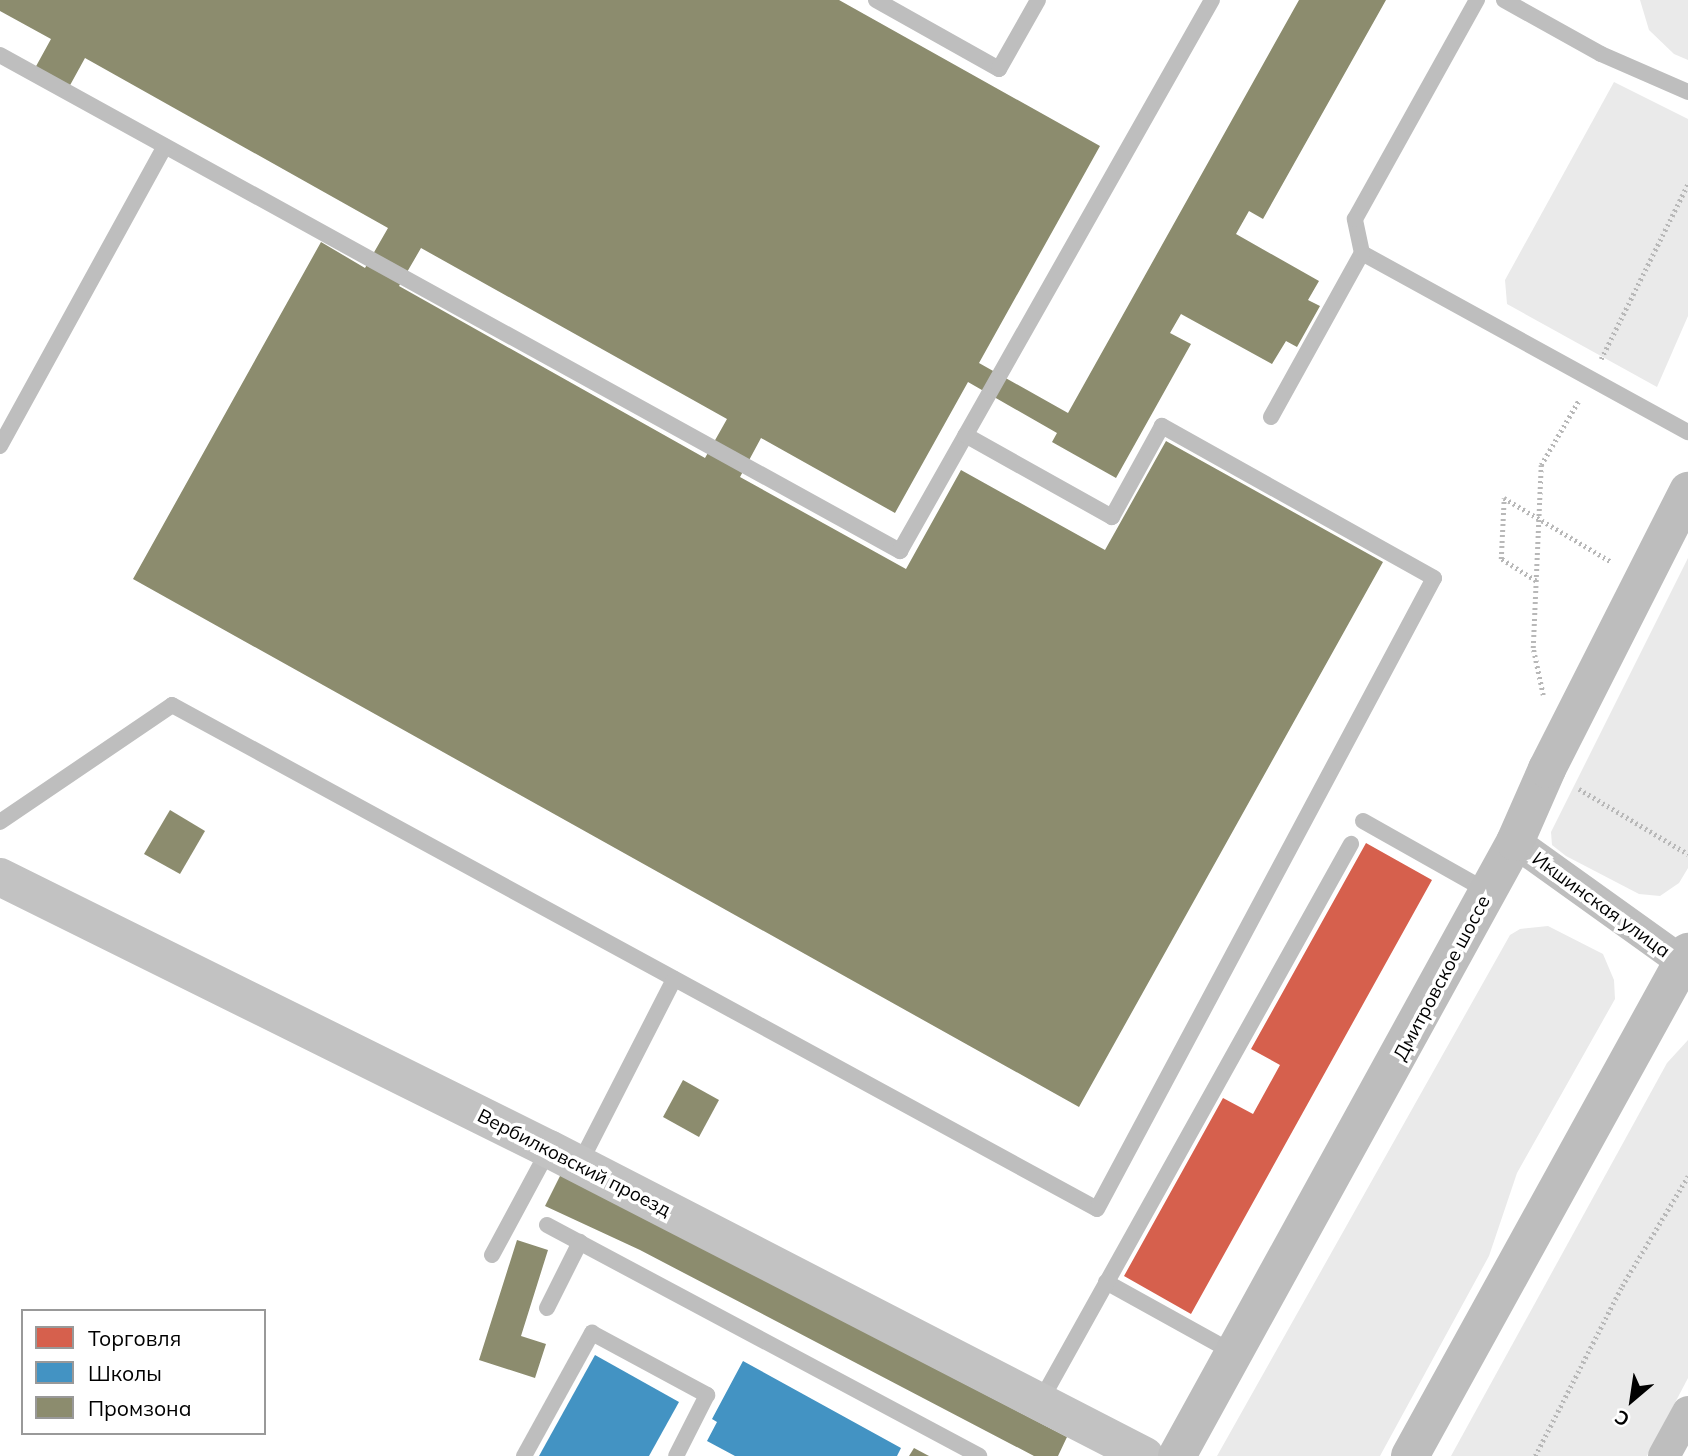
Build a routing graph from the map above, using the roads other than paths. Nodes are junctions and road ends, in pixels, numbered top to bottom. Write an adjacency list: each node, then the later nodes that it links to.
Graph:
1 (876, 0): 2 (lane)
2 (1038, 0)
3 (1212, 0): 12 (lane)
4 (1477, 0): 9 (lane)
5 (1504, 0): 7 (lane)
6 (0, 55): 8 (lane)
7 (1688, 92)
8 (165, 146): 12 (lane); 13 (lane)
9 (1363, 253): 10 (lane); 11 (lane)
10 (1271, 417)
11 (1688, 432)
12 (965, 435): 22 (lane)
13 (0, 446)
14 (1688, 491): 17 (main road, Дмитровское шоссе)
15 (1363, 821): 20 (lane)
16 (0, 822): 22 (lane)
17 (1515, 842): 20 (main road, Дмитровское шоссе); 21 (street, Икшинская улица)
18 (1350, 844): 27 (lane)
19 (0, 877): 23 (street, Вербилковский проезд)
20 (1489, 892): 29 (main road, Дмитровское шоссе)
21 (1686, 960): 37 (main road)
22 (674, 979): 23 (lane)
23 (564, 1157): 26 (lane); 30 (street, Вербилковский проезд)
24 (547, 1225): 25 (lane)
25 (580, 1242): 28 (lane); 34 (lane)
26 (492, 1255)
27 (1106, 1282): 29 (lane); 30 (lane)
28 (547, 1308)
29 (1234, 1353): 36 (main road, Дмитровское шоссе)
30 (1040, 1402): 35 (street, Вербилковский проезд)
31 (1688, 1412): 38 (street)
32 (524, 1456): 33 (lane)
33 (676, 1456)
34 (979, 1456)
35 (1145, 1456)
36 (1177, 1456)
37 (1410, 1456)
38 (1664, 1456)

